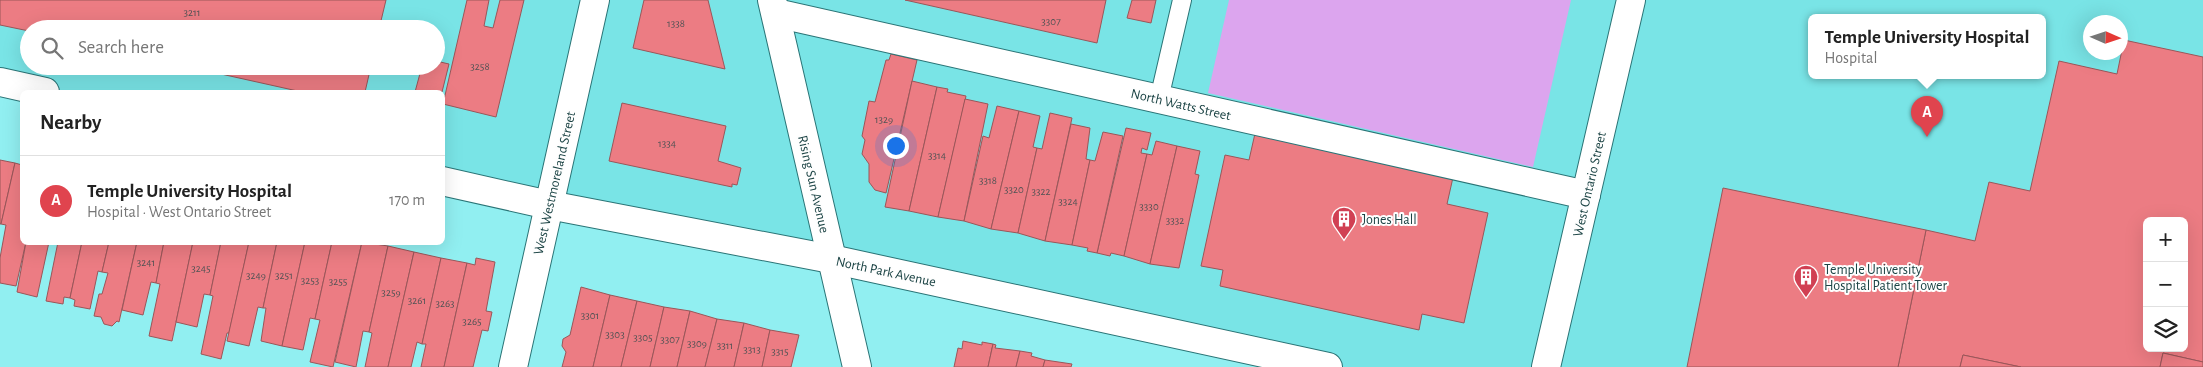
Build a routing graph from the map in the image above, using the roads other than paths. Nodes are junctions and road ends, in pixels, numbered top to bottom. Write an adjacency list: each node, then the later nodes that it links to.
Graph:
1 (595, 0): 10 (street, West Westmoreland Street)
2 (1182, 0): 7 (lane)
3 (1631, 0): 9 (street, West Ontario Street)
4 (774, 6): 7 (street, North Watts Street); 11 (street, Rising Sun Avenue)
5 (0, 82): 6 (street)
6 (36, 90)
7 (1159, 99): 9 (street, North Watts Street)
8 (445, 182): 10 (street, North Park Avenue)
9 (1586, 195): 15 (street, West Ontario Street)
10 (549, 205): 11 (street, North Park Avenue); 12 (street, West Westmoreland Street)
11 (831, 259): 13 (street, Rising Sun Avenue); 14 (street, North Park Avenue)
12 (513, 367)
13 (857, 367)
14 (1328, 367)
15 (1546, 367)

